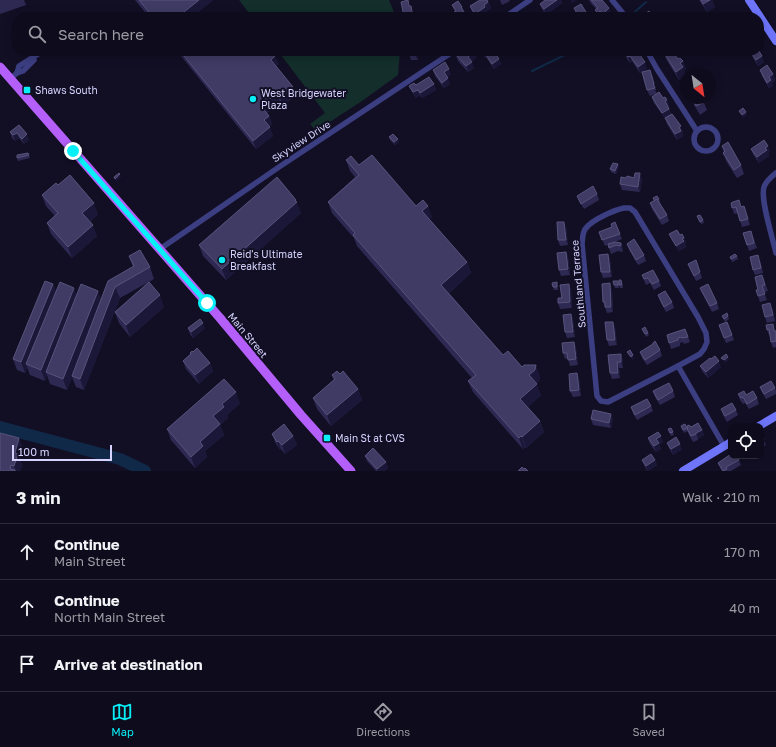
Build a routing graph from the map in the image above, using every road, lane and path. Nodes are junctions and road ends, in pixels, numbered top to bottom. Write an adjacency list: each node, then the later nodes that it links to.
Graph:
1 (529, 0): 4 (street)
2 (612, 0): 5 (street)
3 (749, 0): 6 (main road)
4 (512, 12)
5 (622, 12)
6 (757, 12)
7 (764, 23): 8 (main road)
8 (776, 41)
9 (35, 56): 14 (street)
10 (38, 56): 14 (street)
11 (446, 56): 17 (street, Skyview Drive)
12 (650, 56): 15 (street)
13 (0, 67): 14 (main road, Main Street)
14 (14, 75): 17 (main road, Main Street)
15 (697, 131): 15 (street)
16 (776, 173): 18 (street)
17 (160, 249): 23 (main road, Main Street)
18 (776, 252)
19 (678, 366): 19 (street, Southland Terrace); 22 (street)
20 (776, 416): 21 (main road)
21 (764, 423)
22 (728, 444): 24 (main road)
23 (350, 471)
24 (683, 471)

